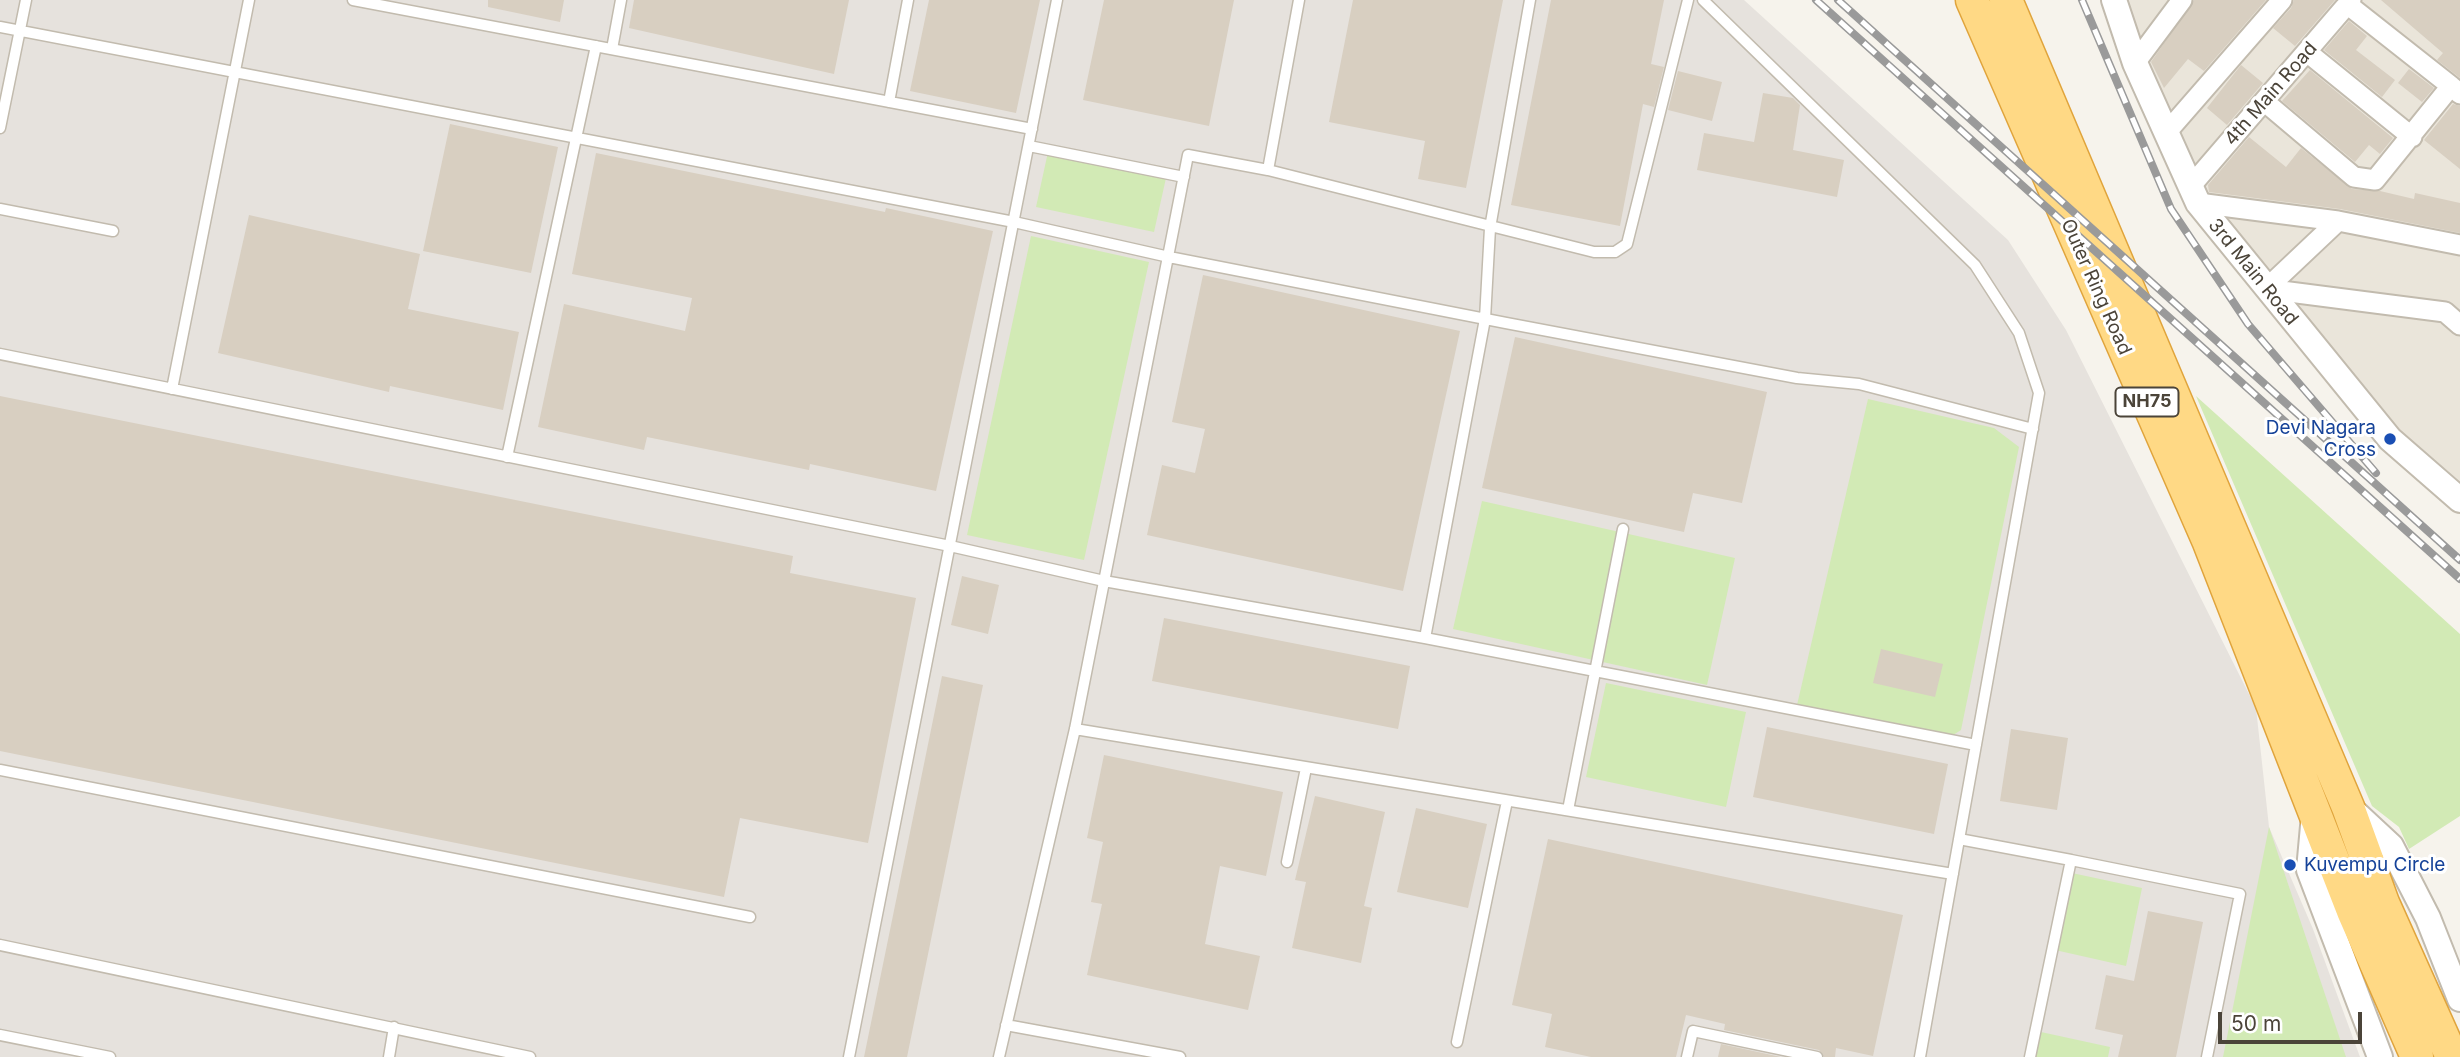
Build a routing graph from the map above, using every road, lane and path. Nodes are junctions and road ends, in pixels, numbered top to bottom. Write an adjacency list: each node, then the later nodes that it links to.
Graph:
1 (26, 0): 18 (lane)
2 (249, 0): 23 (lane)
3 (353, 0): 19 (lane)
4 (621, 0): 20 (lane)
5 (908, 0): 25 (lane)
6 (1057, 0): 28 (lane)
7 (1299, 0): 33 (lane)
8 (1530, 0): 39 (lane)
9 (1688, 0): 39 (lane)
10 (1703, 0): 48 (lane)
11 (1972, 0): 61 (highway, Outer Ring Road / NH75)
12 (2006, 0): 62 (highway, Outer Ring Road / NH75)
13 (2114, 0): 22 (street, 3rd Main Road)
14 (2182, 0): 22 (street)
15 (2282, 0): 29 (street)
16 (2349, 2): 21 (street, 4th Main Road); 24 (street)
17 (0, 27): 18 (lane)
18 (18, 31): 23 (lane); 27 (lane)
19 (596, 46): 20 (lane); 31 (lane)
20 (612, 49): 25 (lane)
21 (2307, 52): 26 (street, 4th Main Road); 30 (street)
22 (2135, 63): 29 (street, 3rd Main Road)
23 (235, 72): 31 (lane); 47 (lane)
24 (2455, 90): 30 (street)
25 (889, 102): 28 (lane)
26 (2265, 102): 30 (street); 35 (street, 4th Main Road)
27 (0, 128)
28 (1032, 129): 32 (lane)
29 (2166, 133): 35 (street, 3rd Main Road)
30 (2412, 137)
31 (577, 138): 38 (lane); 49 (lane)
32 (1029, 146): 34 (lane); 38 (lane)
33 (1268, 170): 34 (lane); 39 (lane)
34 (1184, 177): 42 (lane)
35 (2194, 195): 37 (street); 43 (street, 3rd Main Road)
36 (0, 209): 40 (lane)
37 (2338, 221): 41 (street); 43 (street)
38 (1014, 222): 42 (lane); 52 (lane)
39 (1490, 228): 44 (lane)
40 (113, 231)
41 (2460, 245)
42 (1170, 257): 44 (lane); 53 (lane)
43 (2266, 289): 45 (street); 50 (street, 3rd Main Road)
44 (1485, 319): 48 (lane); 54 (lane)
45 (2460, 326)
46 (0, 354): 47 (lane)
47 (172, 389): 49 (lane)
48 (2033, 429): 57 (lane)
49 (507, 457): 52 (lane)
50 (2460, 500)
51 (1623, 529): 55 (lane)
52 (950, 546): 53 (lane); 78 (lane)
53 (1104, 581): 54 (lane); 56 (lane)
54 (1424, 638): 55 (lane)
55 (1597, 671): 57 (lane); 63 (lane)
56 (1074, 729): 58 (lane); 71 (lane)
57 (1976, 745): 64 (lane)
58 (1306, 768): 60 (lane); 66 (lane)
59 (0, 770): 68 (lane)
60 (1507, 800): 63 (lane); 74 (lane)
61 (2315, 807): 86 (street); 87 (highway, NH75)
62 (2348, 807): 70 (street); 88 (highway, NH75)
63 (1568, 810): 67 (lane)
64 (1959, 839): 65 (lane); 67 (lane)
65 (2071, 860): 84 (lane); 85 (lane)
66 (1287, 862)
67 (1953, 874): 83 (lane)
68 (750, 917)
69 (0, 945): 72 (lane)
70 (2460, 999)
71 (1006, 1025): 79 (lane); 80 (lane)
72 (394, 1027): 76 (lane); 77 (lane)
73 (0, 1035): 75 (lane)
74 (1457, 1042)
75 (110, 1057)
76 (389, 1057)
77 (530, 1057)
78 (849, 1057)
79 (999, 1057)
80 (1180, 1057)
81 (1687, 1057): 82 (lane)
82 (1817, 1057)
83 (1920, 1057)
84 (2030, 1057)
85 (2207, 1057)
86 (2380, 1057)
87 (2417, 1057)
88 (2452, 1057)

